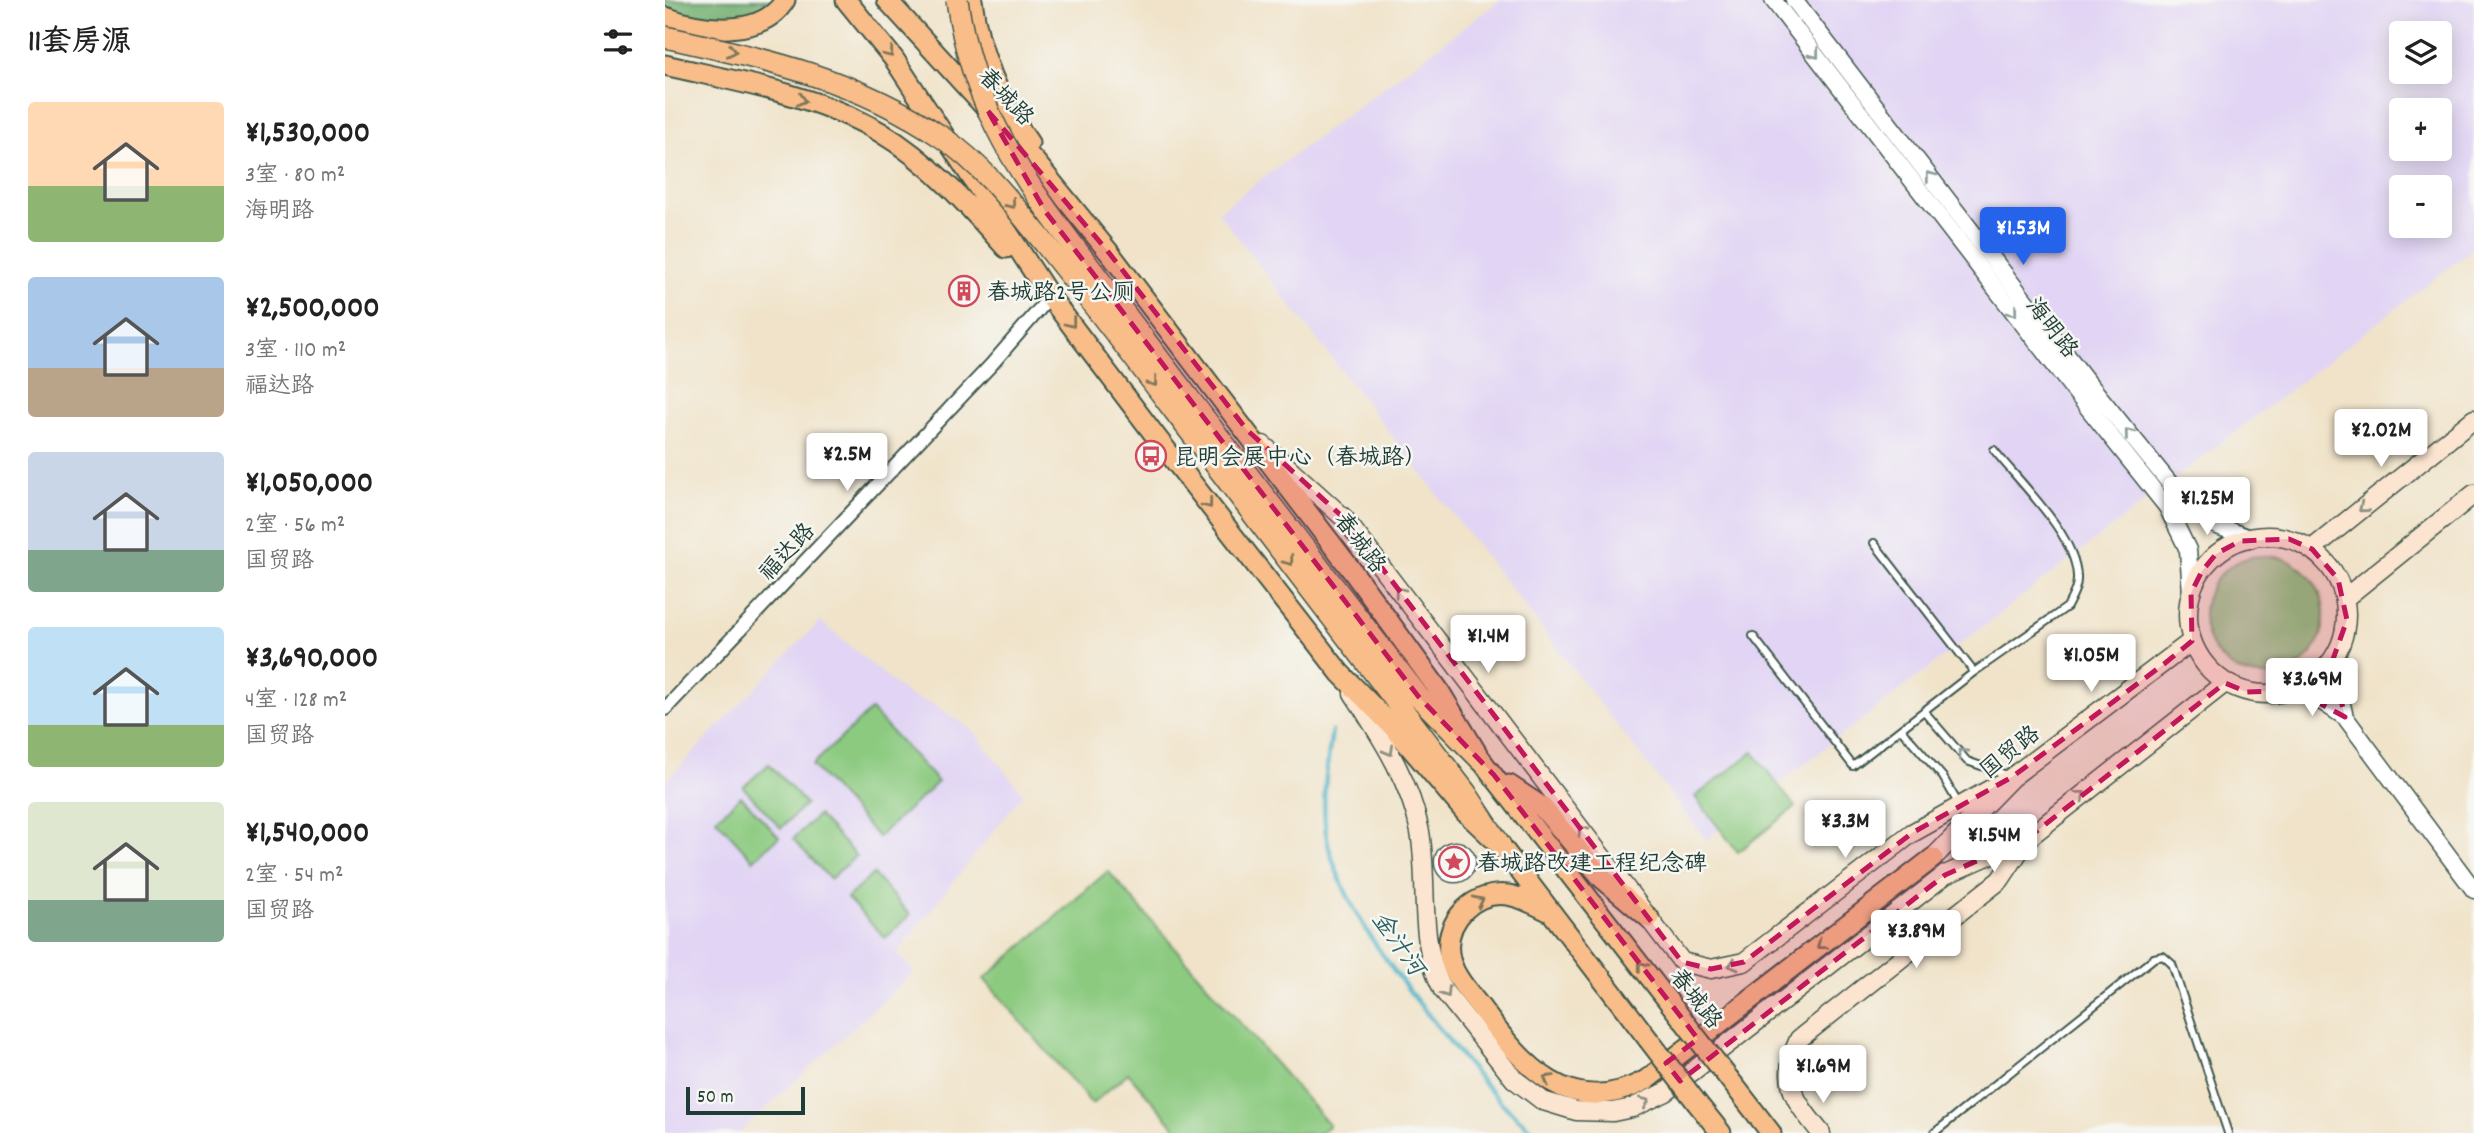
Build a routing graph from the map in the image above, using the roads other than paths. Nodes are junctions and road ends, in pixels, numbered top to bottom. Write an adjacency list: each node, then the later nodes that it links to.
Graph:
1 (785, 0): 8 (main road)
2 (846, 0): 12 (main road, one-way to 12)
3 (887, 0): 11 (main road, 春城路)
4 (957, 0): 13 (highway, bridge)
5 (972, 0): 11 (main road)
6 (1773, 0): 21 (street, 海明路, one-way to 21)
7 (1794, 0): 18 (street, 海明路, one-way to 7)
8 (665, 17)
9 (670, 38): 13 (highway, one-way to 13, bridge)
10 (665, 65): 12 (main road, one-way to 12)
11 (1106, 249): 15 (main road, 春城路)
12 (1050, 297): 27 (main road, one-way to 27); 30 (street, 福达路)
13 (1181, 403): 34 (highway); 38 (highway, one-way to 38)
14 (2474, 419): 20 (main road, one-way to 20)
15 (1247, 430): 34 (main road, 春城路); 42 (main road, one-way to 15)
16 (1994, 450): 26 (lane)
17 (2474, 494): 22 (main road)
18 (2252, 539): 20 (main road); 21 (main road)
19 (1874, 543): 26 (lane)
20 (2312, 550): 22 (main road)
21 (2191, 593): 24 (main road)
22 (2345, 598): 25 (main road)
23 (1752, 636): 33 (lane)
24 (2192, 641): 28 (main road); 35 (main road, 国贸路)
25 (2332, 662): 29 (main road); 32 (street)
26 (1974, 672): 31 (lane)
27 (1340, 673): 37 (main road, one-way to 37); 38 (main road)
28 (2225, 683): 29 (main road); 37 (main road, one-way to 28)
29 (2295, 690): 32 (street)
30 (665, 709)
31 (1924, 711): 33 (lane); 35 (lane, one-way to 31)
32 (2345, 717): 40 (street)
33 (1901, 729): 36 (lane)
34 (1488, 768): 42 (main road); 44 (main road, 春城路, one-way to 34, bridge)
35 (2012, 777): 36 (main road); 39 (main road, 国贸路)
36 (1960, 806): 42 (main road, one-way to 42)
37 (2028, 838): 45 (main road)
38 (1500, 845): 41 (main road)
39 (1933, 858): 41 (main road, one-way to 41)
40 (2474, 890)
41 (1550, 912): 43 (main road, bridge)
42 (1649, 918)
43 (1721, 1133)
44 (1771, 1133)
45 (1821, 1133)
46 (1934, 1133): 47 (lane)
47 (2228, 1133)

